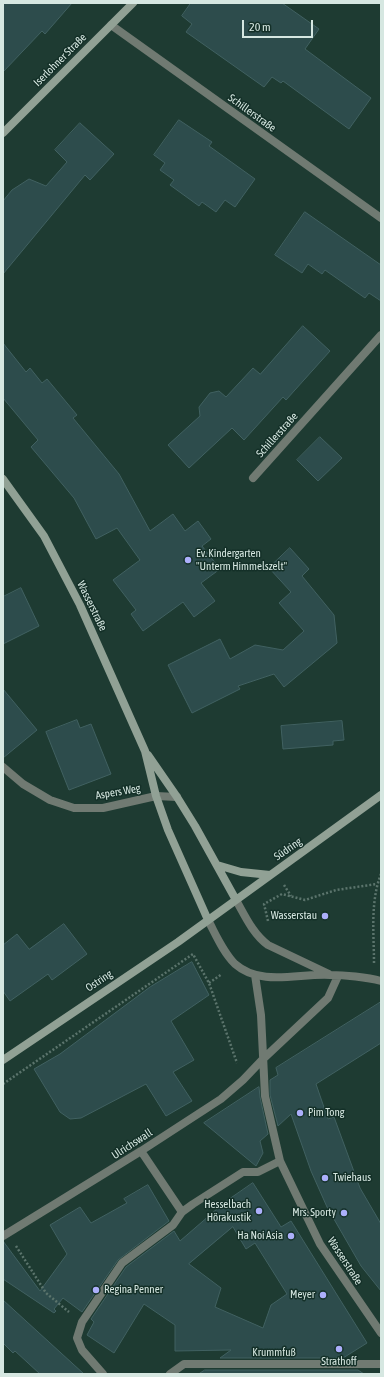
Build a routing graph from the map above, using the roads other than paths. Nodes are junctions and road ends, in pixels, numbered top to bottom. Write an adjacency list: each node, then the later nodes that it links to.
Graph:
1 (133, 3): 2 (main road, Iserlohner Straße)
2 (111, 25): 3 (main road, Iserlohner Straße); 4 (street, Schillerstraße)
3 (3, 133)
4 (381, 218)
5 (381, 335): 6 (street, Schillerstraße)
6 (253, 478)
7 (3, 479): 8 (main road, Wasserstraße)
8 (145, 752): 10 (main road, Wasserstraße); 12 (main road, Wasserstraße)
9 (3, 767): 10 (street, Aspers Weg)
10 (156, 796): 12 (street, Aspers Weg); 16 (main road, Wasserstraße)
11 (381, 796): 14 (main road, Südring)
12 (177, 797): 13 (main road, Wasserstraße)
13 (217, 865): 14 (main road); 15 (main road, Wasserstraße)
14 (270, 875): 15 (main road, Südring)
15 (236, 900): 16 (main road, Südring); 18 (street)
16 (208, 920): 17 (street); 21 (main road, Ostring)
17 (255, 975): 18 (street); 20 (street, Wasserstraße)
18 (334, 975): 19 (street); 20 (street)
19 (377, 980)
20 (263, 1059): 22 (street, Ulrichswall); 23 (street, Wasserstraße)
21 (3, 1060)
22 (141, 1151): 24 (street); 25 (street, Ulrichswall)
23 (280, 1161): 24 (street); 26 (street, Wasserstraße)
24 (182, 1212): 28 (street)
25 (5, 1234)
26 (381, 1333)
27 (381, 1364): 29 (street, Krummfuß)
28 (103, 1374)
29 (170, 1374)

